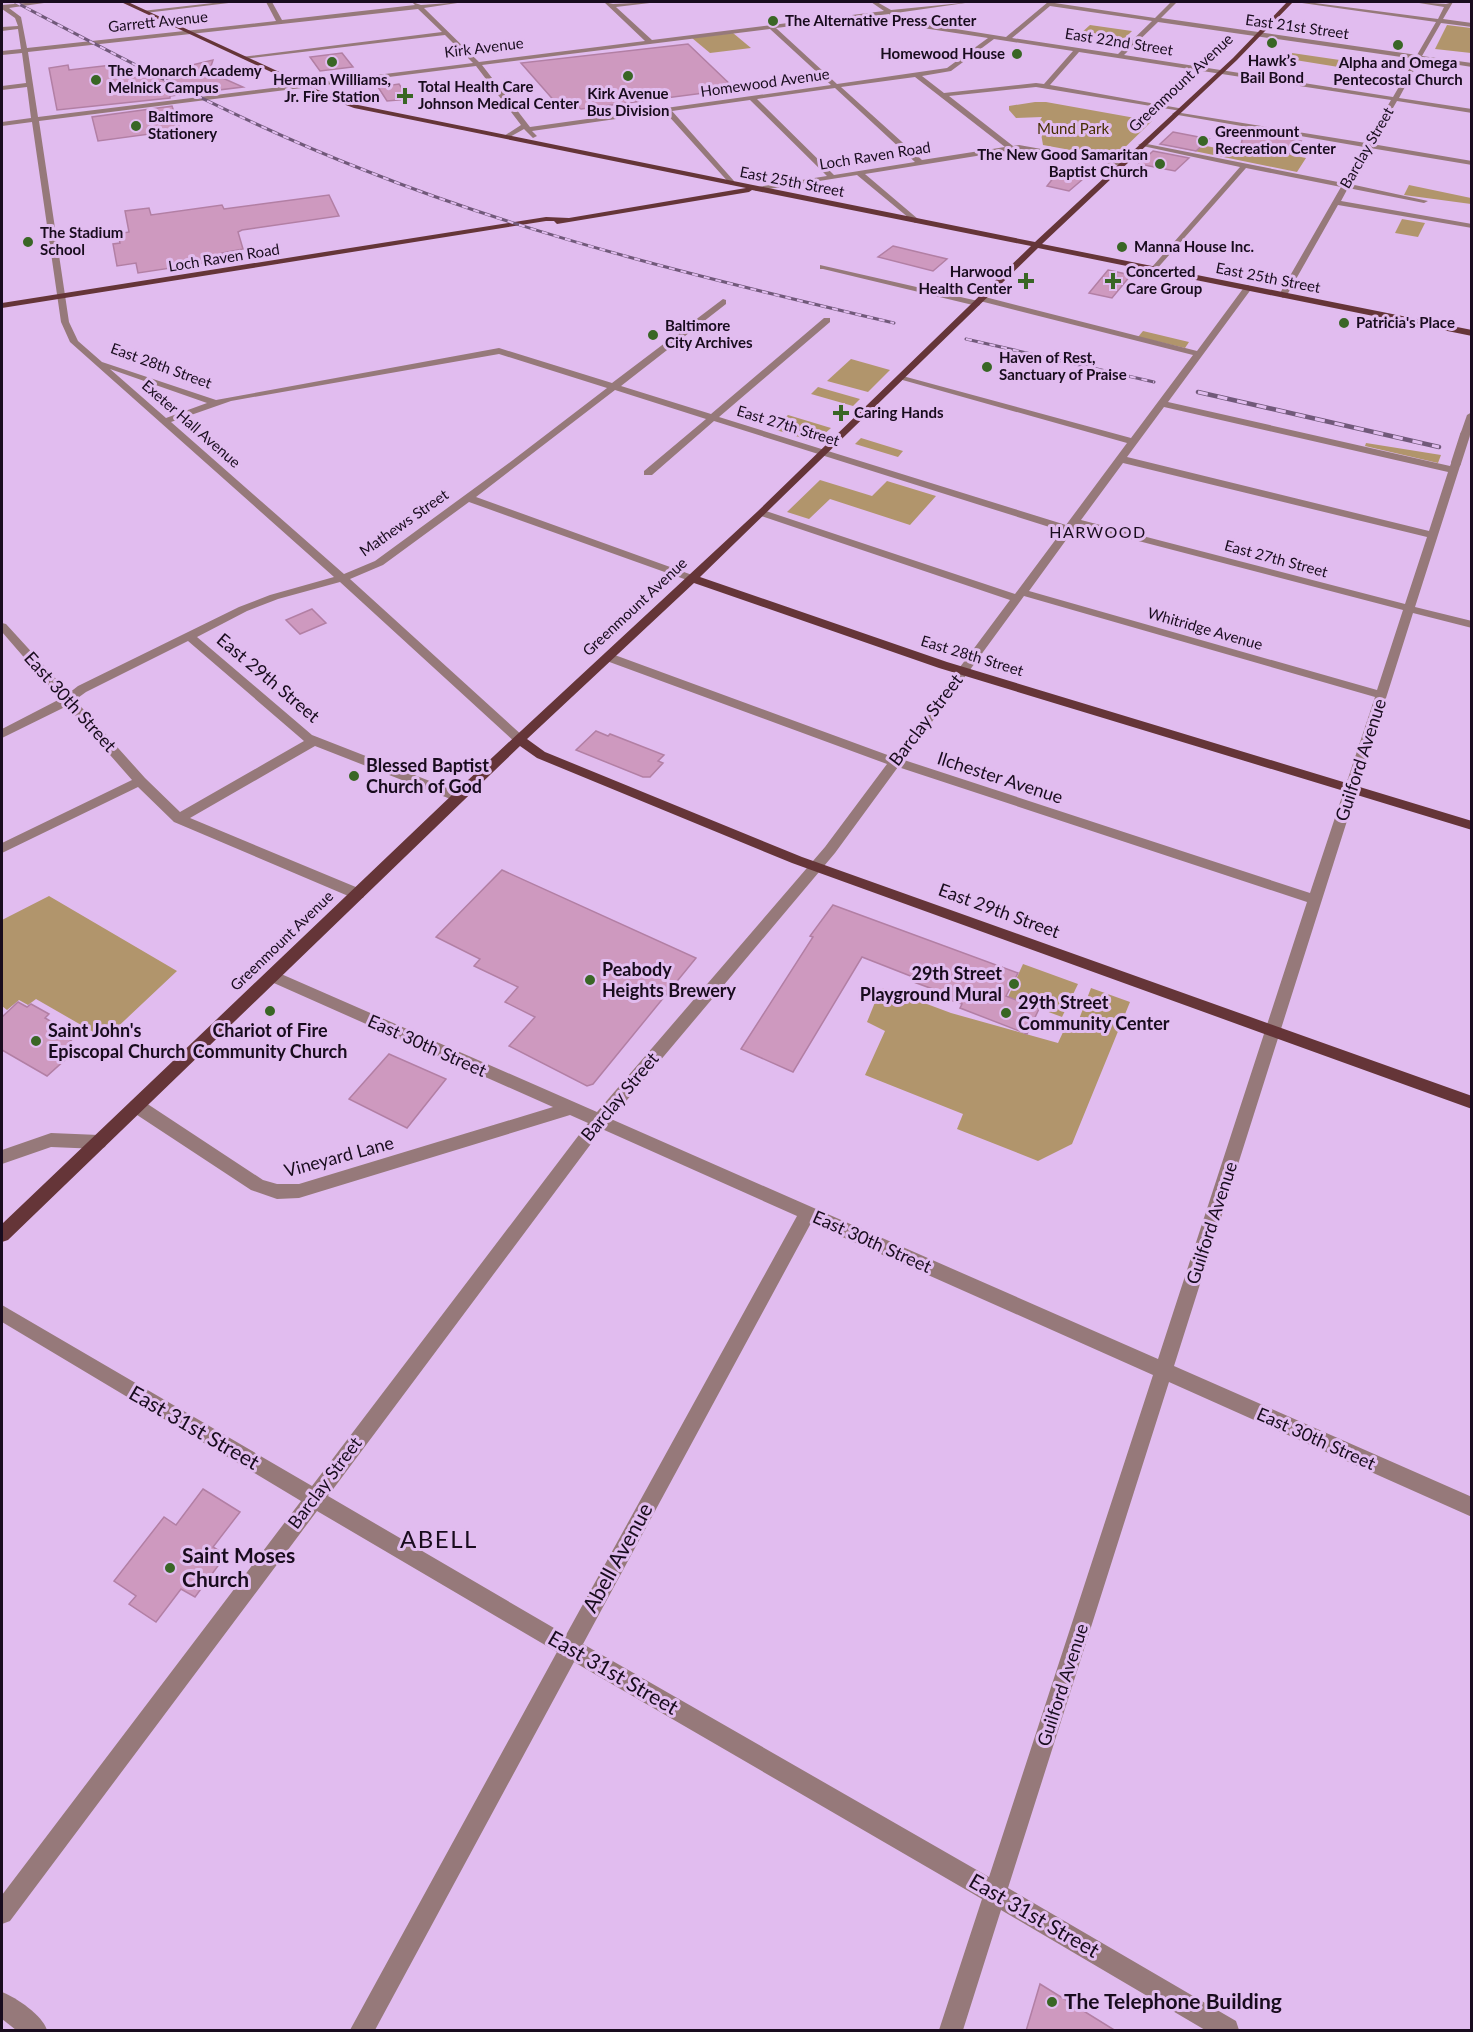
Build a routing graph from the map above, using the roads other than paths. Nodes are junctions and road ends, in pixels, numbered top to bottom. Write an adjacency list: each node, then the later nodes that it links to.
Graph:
1 (48, 2): 13 (street)
2 (124, 2): 19 (main road, East 25th Street)
3 (234, 2): 19 (street)
4 (269, 2): 23 (street)
5 (461, 2): 15 (street, Garrett Avenue)
6 (655, 2): 16 (street)
7 (874, 2): 20 (street, East 22nd Street)
8 (969, 2): 20 (street, Kirk Avenue)
9 (1174, 2): 21 (street)
10 (1290, 2): 30 (main road, Greenmount Avenue)
11 (1298, 2): 22 (street)
12 (1416, 2): 17 (street)
13 (38, 3): 18 (street)
14 (1049, 3): 21 (street, East 21st Street); 32 (street)
15 (417, 4): 23 (street, Garrett Avenue); 29 (street)
16 (610, 4): 33 (street)
17 (1449, 4): 22 (street, Barclay Street)
18 (2, 7): 26 (street, Exeter Hall Avenue)
19 (145, 11): 28 (main road, East 25th Street)
20 (888, 11): 25 (street, Kirk Avenue); 31 (street, East 22nd Street)
21 (1156, 20): 30 (street, East 21st Street); 37 (street)
22 (1439, 21): 24 (street); 39 (street, Barclay Street)
23 (280, 22): 28 (street, Garrett Avenue)
24 (1472, 25)
25 (770, 26): 33 (street, Kirk Avenue); 47 (street)
26 (21, 27): 27 (street); 34 (street, Exeter Hall Avenue)
27 (2, 29)
28 (189, 32): 34 (street, Garrett Avenue); 38 (main road, East 25th Street)
29 (446, 33): 38 (street); 40 (street)
30 (1258, 34): 39 (street, East 21st Street); 42 (main road, Greenmount Avenue)
31 (993, 37): 32 (street, East 22nd Street); 43 (street, Homewood Avenue)
32 (1007, 39): 35 (street, East 22nd Street)
33 (649, 41): 40 (street, Kirk Avenue)
34 (26, 50): 36 (street, Garrett Avenue); 44 (street, Exeter Hall Avenue)
35 (1077, 50): 37 (street, East 22nd Street); 46 (street)
36 (2, 53)
37 (1120, 56): 42 (street, East 22nd Street)
38 (244, 57): 45 (main road, East 25th Street)
39 (1418, 58): 41 (street, East 21st Street); 51 (street, Barclay Street)
40 (477, 63): 45 (street, Kirk Avenue); 57 (street)
41 (1472, 66)
42 (1220, 72): 51 (street, East 22nd Street); 54 (main road, Greenmount Avenue)
43 (917, 75): 47 (street, Homewood Avenue); 49 (street)
44 (30, 85): 48 (street); 55 (street, Exeter Hall Avenue)
45 (303, 85): 55 (street, Kirk Avenue); 58 (main road, East 25th Street)
46 (1047, 85): 49 (street); 54 (street)
47 (836, 86): 50 (street, Homewood Avenue); 63 (street)
48 (2, 88)
49 (943, 95): 62 (street)
50 (752, 98): 52 (street, Homewood Avenue); 68 (street)
51 (1395, 99): 53 (street, East 22nd Street); 61 (street, Barclay Street)
52 (667, 110): 57 (street, Homewood Avenue); 69 (street)
53 (1472, 111)
54 (1178, 112): 60 (main road, Greenmount Avenue); 61 (street)
55 (36, 120): 56 (street, Kirk Avenue); 81 (street, Exeter Hall Avenue)
56 (2, 124)
57 (527, 127): 58 (street); 59 (street)
58 (506, 137): 59 (main road, East 25th Street)
59 (538, 144): 69 (main road, East 25th Street)
60 (1142, 145): 64 (main road, Greenmount Avenue); 66 (street)
61 (1368, 146): 65 (street); 70 (street, Barclay Street)
62 (1011, 148): 63 (street, Loch Raven Road); 64 (street, Loch Raven Road)
63 (921, 163): 67 (street, Loch Raven Road)
64 (1121, 164): 76 (main road, Greenmount Avenue)
65 (1472, 164)
66 (1245, 165): 70 (street); 78 (street)
67 (859, 173): 68 (street, Loch Raven Road); 74 (street)
68 (832, 177): 71 (street, Loch Raven Road)
69 (731, 183): 71 (main road, East 25th Street)
70 (1346, 185): 72 (street); 73 (street, Barclay Street)
71 (758, 189): 74 (main road, East 25th Street); 81 (main road, Loch Raven Road)
72 (1424, 201)
73 (1336, 202): 75 (street); 80 (street, Barclay Street)
74 (915, 221): 76 (main road, East 25th Street)
75 (1472, 226)
76 (1037, 245): 78 (main road, East 25th Street); 82 (main road, Greenmount Avenue)
77 (823, 267): 82 (street)
78 (1155, 269): 79 (main road, East 25th Street)
79 (1248, 288): 80 (main road, East 25th Street); 87 (street, Barclay Street)
80 (1283, 295): 86 (main road, East 25th Street)
81 (62, 296): 84 (main road, Loch Raven Road); 88 (street, Exeter Hall Avenue)
82 (979, 301): 87 (street); 89 (main road, Greenmount Avenue)
83 (723, 302): 90 (street, Mathews Street)
84 (2, 306)
85 (827, 320): 94 (street)
86 (1472, 333)
87 (1198, 354): 92 (street, Barclay Street)
88 (97, 361): 91 (street, East 28th Street); 95 (street, Exeter Hall Avenue)
89 (902, 377): 96 (street); 97 (main road, Greenmount Avenue)
90 (614, 387): 91 (street, East 27th Street); 94 (street, East 27th Street); 101 (street, Mathews Street)
91 (215, 403): 95 (street)
92 (1162, 404): 96 (street, Barclay Street); 99 (street)
93 (1472, 415): 99 (street, Guilford Avenue, bridge)
94 (713, 418): 97 (street, East 27th Street); 100 (street)
95 (165, 422): 105 (street, Exeter Hall Avenue)
96 (1133, 442): 98 (street, Barclay Street)
97 (824, 453): 102 (main road, Greenmount Avenue); 103 (street, East 27th Street)
98 (1121, 459): 103 (street, Barclay Street); 104 (street)
99 (1455, 466): 104 (street, Guilford Avenue)
100 (648, 473)
101 (469, 498): 105 (street, Mathews Street); 106 (street, East 28th Street)
102 (762, 513): 106 (main road, Greenmount Avenue); 107 (street, Whitridge Avenue)
103 (1071, 525): 107 (street, Barclay Street); 108 (street, East 27th Street)
104 (1433, 535): 108 (street, Guilford Avenue)
105 (343, 578): 111 (street, Mathews Street); 117 (street, Exeter Hall Avenue)
106 (691, 579): 112 (main road, Greenmount Avenue); 113 (main road, East 28th Street)
107 (1019, 595): 113 (street, Barclay Street); 114 (street, Whitridge Avenue)
108 (1410, 609): 109 (street, East 27th Street); 114 (street, Guilford Avenue)
109 (1472, 625)
110 (2, 627): 115 (street, East 30th Street)
111 (190, 637): 115 (street, Mathews Street); 118 (street, East 29th Street)
112 (608, 657): 117 (main road, Greenmount Avenue); 119 (street, Ilchester Avenue)
113 (963, 671): 119 (street, Barclay Street); 121 (main road, East 28th Street)
114 (1382, 694): 121 (street, Guilford Avenue)
115 (68, 698): 116 (street, Mathews Street); 120 (street, East 30th Street)
116 (2, 734)
117 (520, 740): 122 (main road, Greenmount Avenue); 126 (main road, East 29th Street)
118 (314, 741): 122 (street, East 29th Street); 123 (street)
119 (895, 762): 126 (street, Barclay Street); 128 (street, Ilchester Avenue)
120 (140, 781): 123 (street, East 30th Street); 125 (street)
121 (1352, 789): 124 (main road, East 28th Street); 128 (street, Guilford Avenue)
122 (458, 797): 127 (main road, Greenmount Avenue)
123 (179, 819): 127 (street, East 30th Street)
124 (1472, 826)
125 (2, 848)
126 (816, 866): 130 (main road, East 29th Street); 134 (street, Barclay Street)
127 (358, 894): 129 (main road, Greenmount Avenue)
128 (1316, 900): 130 (street, Guilford Avenue)
129 (272, 976): 132 (main road, Greenmount Avenue); 133 (street, East 30th Street)
130 (1274, 1032): 131 (main road, East 29th Street); 140 (street, Guilford Avenue)
131 (1472, 1103)
132 (137, 1106): 133 (street, Vineyard Lane); 135 (main road, Greenmount Avenue)
133 (569, 1109): 134 (street, East 30th Street)
134 (598, 1122): 137 (street, East 30th Street); 141 (street, Barclay Street)
135 (99, 1142): 136 (street); 138 (main road, Greenmount Avenue)
136 (2, 1157)
137 (807, 1214): 140 (street, East 30th Street); 143 (street, Abell Avenue)
138 (2, 1235)
139 (2, 1312): 141 (street, East 31st Street)
140 (1164, 1371): 142 (street, East 30th Street); 144 (street, Guilford Avenue)
141 (314, 1498): 143 (street, East 31st Street); 145 (street, Barclay Street)
142 (1472, 1507)
143 (569, 1647): 144 (street, East 31st Street); 148 (street, Abell Avenue)
144 (996, 1893): 149 (street, Guilford Avenue); 150 (street, East 31st Street)
145 (2, 1913)
146 (2, 2004): 147 (street)
147 (35, 2031)
148 (362, 2031)
149 (951, 2031)
150 (1227, 2031)

